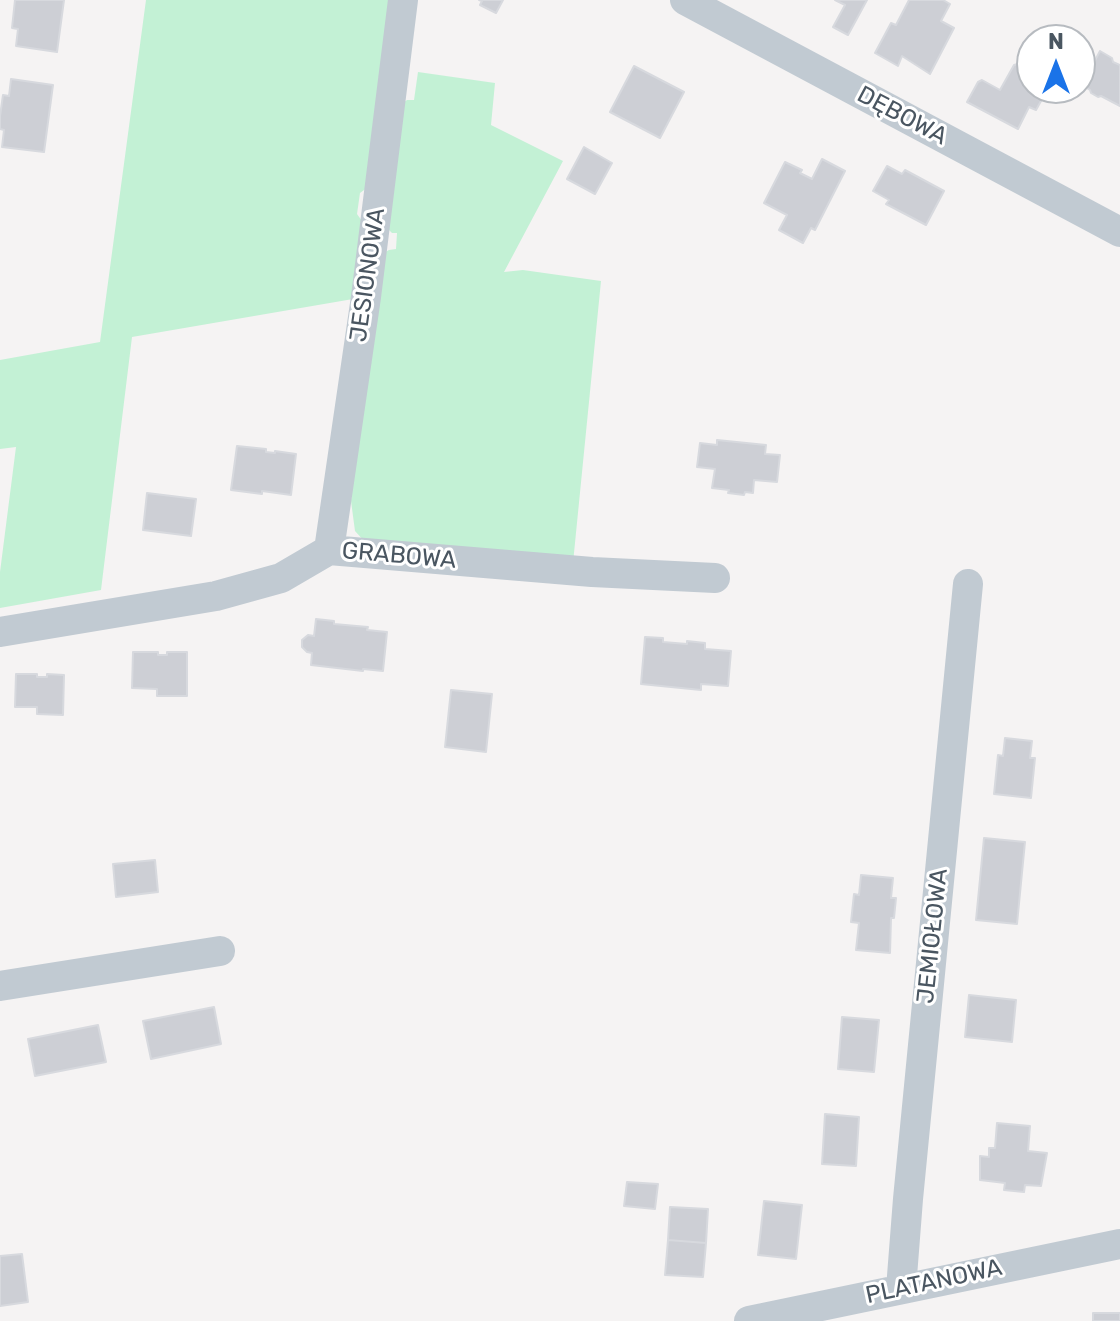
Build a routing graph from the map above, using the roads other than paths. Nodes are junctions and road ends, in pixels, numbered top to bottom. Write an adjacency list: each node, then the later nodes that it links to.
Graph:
1 (403, 0): 4 (street, JESIONOWA)
2 (685, 0): 3 (street, DĘBOWA)
3 (1120, 232)
4 (329, 550): 5 (street, GRABOWA); 7 (street, GRABOWA)
5 (715, 578)
6 (968, 584): 11 (street, JEMIOŁOWA)
7 (0, 632)
8 (220, 951): 9 (street)
9 (0, 986)
10 (1120, 1244): 11 (street, PLATANOWA)
11 (901, 1289): 12 (street, PLATANOWA)
12 (749, 1321)

